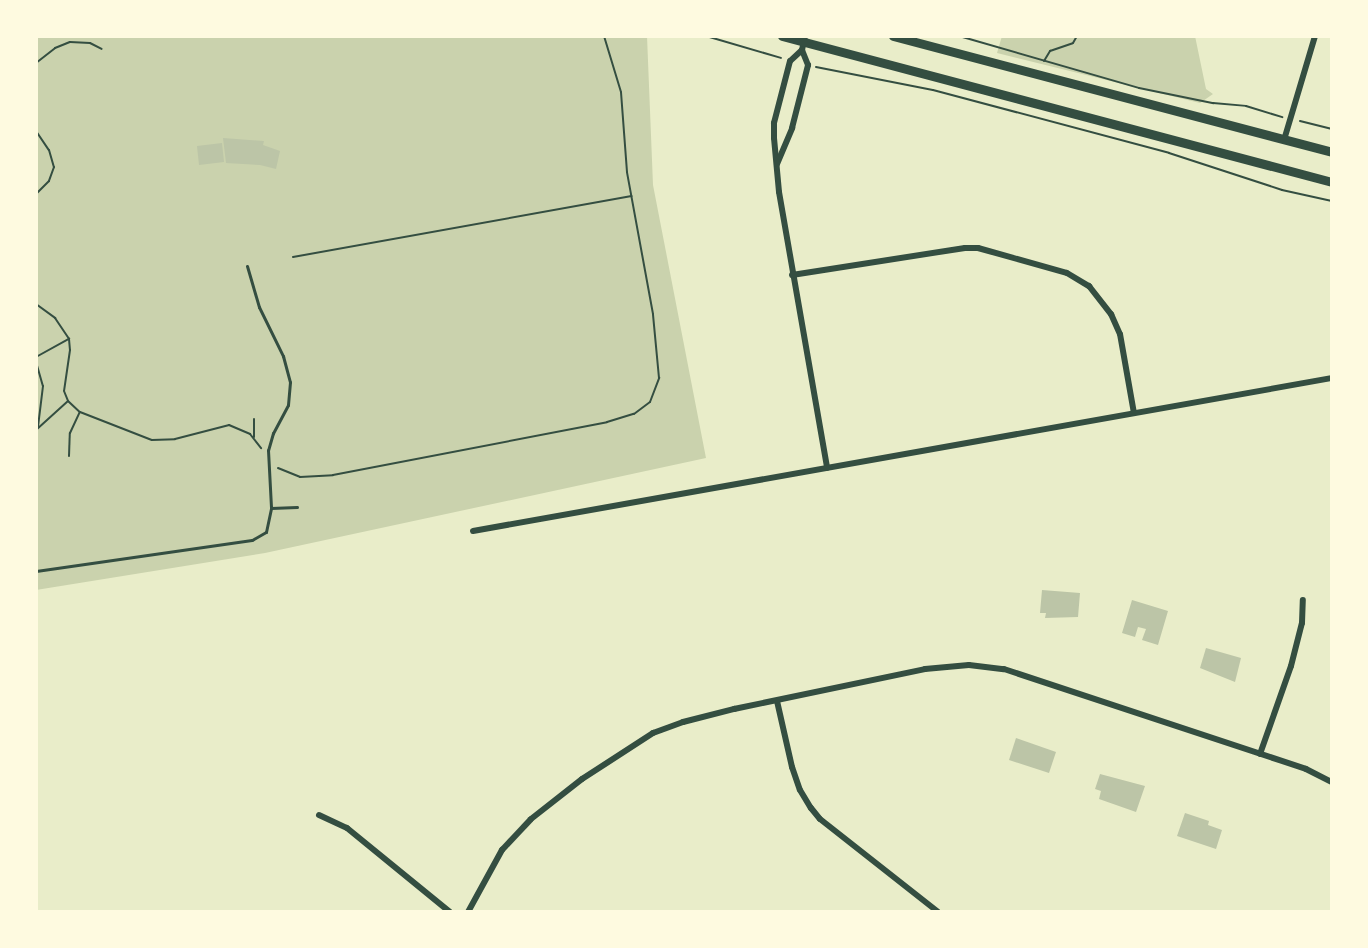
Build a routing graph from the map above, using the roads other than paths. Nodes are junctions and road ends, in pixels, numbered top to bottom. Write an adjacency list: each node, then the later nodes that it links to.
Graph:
1 (782, 36): 4 (main road)
2 (893, 36): 5 (main road)
3 (1315, 36): 5 (street)
4 (804, 43): 7 (street); 7 (street); 8 (main road)
5 (1284, 140): 6 (main road)
6 (1332, 152)
7 (777, 164): 10 (street)
8 (1332, 182)
9 (247, 266): 15 (lane)
10 (792, 275): 12 (street); 13 (street)
11 (1332, 378): 12 (street)
12 (1134, 414): 13 (street)
13 (827, 468): 16 (street)
14 (297, 507): 15 (lane)
15 (271, 508): 17 (lane)
16 (473, 531)
17 (36, 572)
18 (1303, 600): 20 (street)
19 (777, 701): 20 (street); 24 (street); 25 (street)
20 (1260, 754): 21 (street)
21 (1332, 782)
22 (319, 815): 23 (street)
23 (450, 912)
24 (468, 912)
25 (938, 912)

